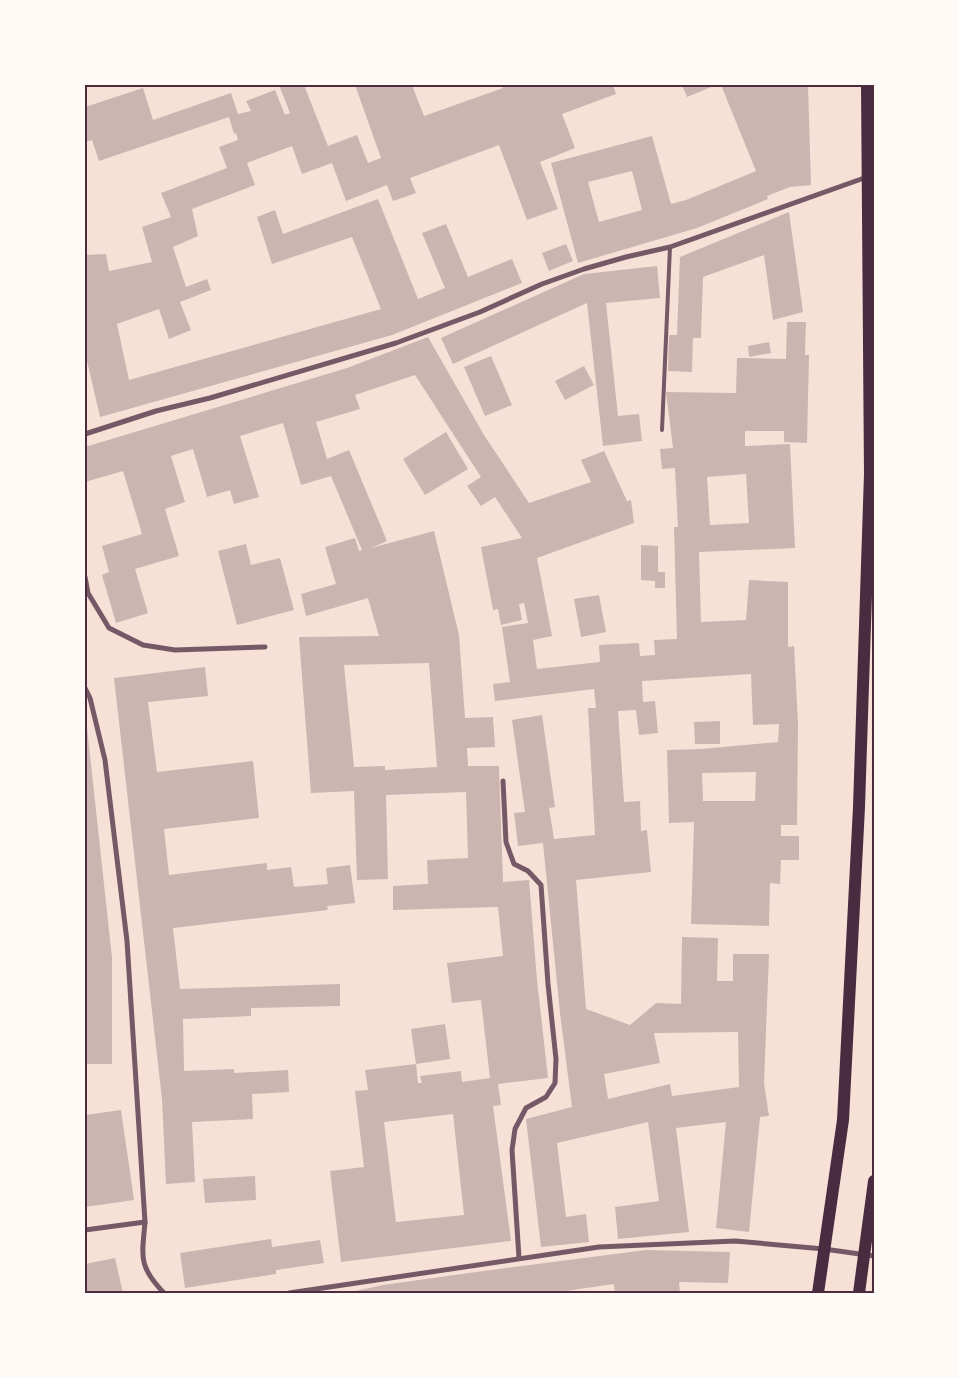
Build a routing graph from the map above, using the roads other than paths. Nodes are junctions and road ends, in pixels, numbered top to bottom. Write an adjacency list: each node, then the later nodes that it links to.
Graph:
1 (867, 85): 2 (main road)
2 (869, 177): 3 (street); 13 (main road)
3 (670, 248): 4 (lane); 5 (street)
4 (662, 430)
5 (85, 434)
6 (85, 577): 7 (street)
7 (266, 646)
8 (85, 688): 11 (street)
9 (503, 781): 15 (street)
10 (874, 1181): 14 (main road)
11 (145, 1222): 12 (street); 16 (street)
12 (85, 1230)
13 (824, 1249): 14 (street); 15 (street); 18 (main road)
14 (869, 1255): 19 (main road)
15 (519, 1258): 17 (street)
16 (164, 1293)
17 (289, 1293)
18 (818, 1293)
19 (859, 1293)

